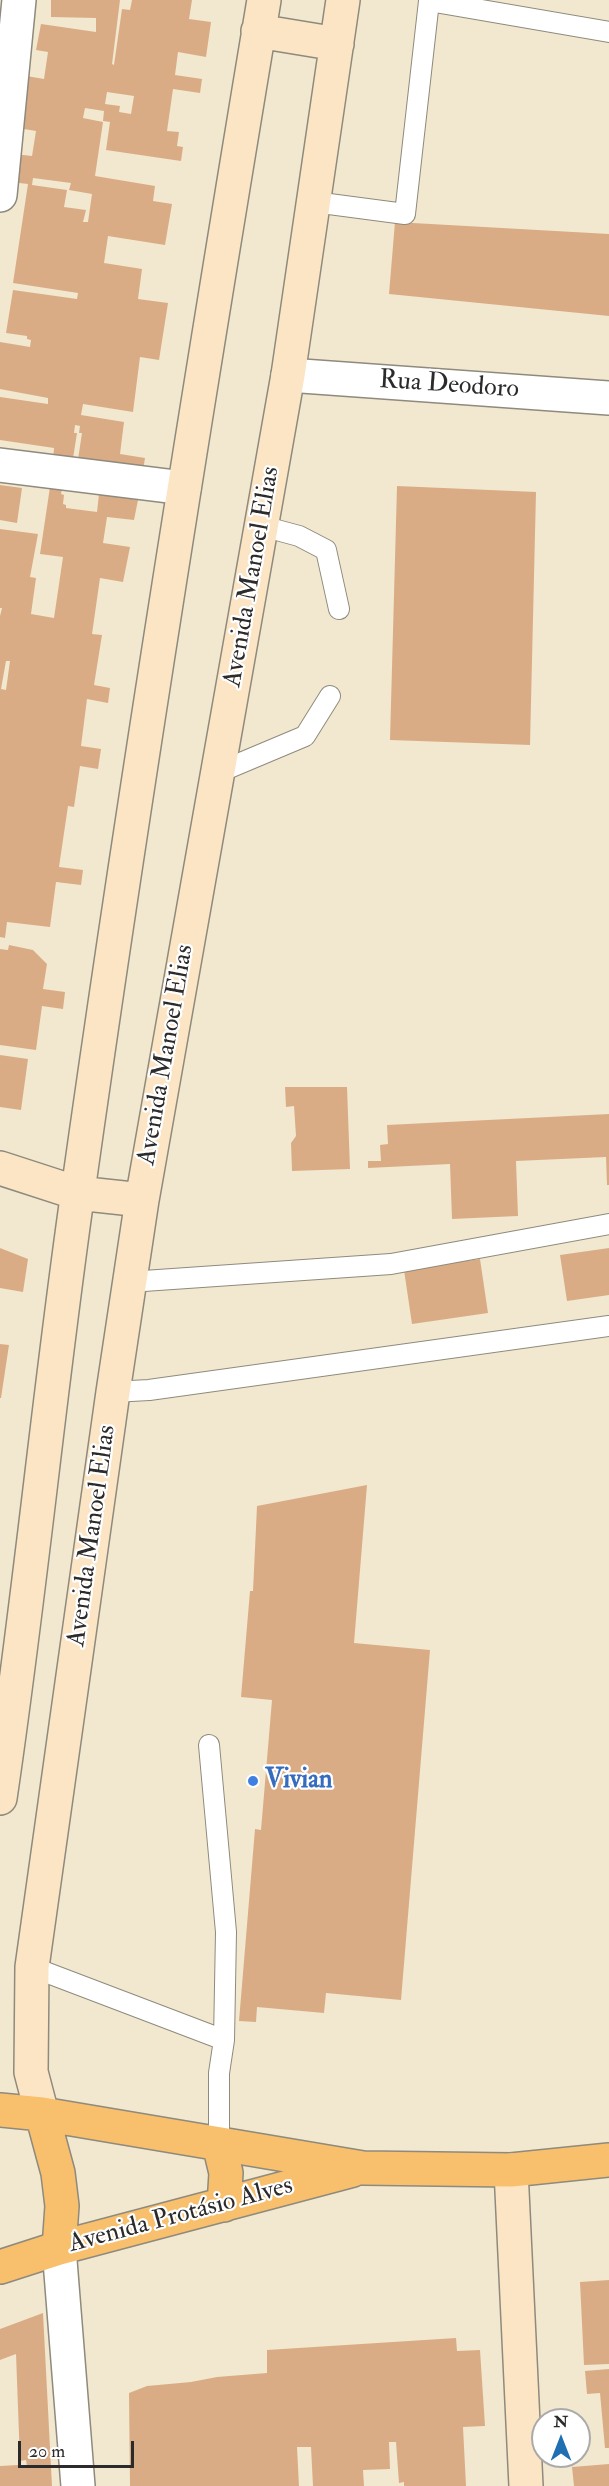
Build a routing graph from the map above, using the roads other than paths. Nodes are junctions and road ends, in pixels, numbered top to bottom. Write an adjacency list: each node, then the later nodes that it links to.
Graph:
1 (19, 0): 7 (street)
2 (343, 0): 6 (main road, Avenida Manoel Elias)
3 (426, 1): 5 (lane); 8 (lane)
4 (261, 15): 6 (main road); 12 (main road)
5 (609, 32)
6 (337, 44): 8 (main road, Avenida Manoel Elias)
7 (0, 195)
8 (314, 202): 9 (main road, Avenida Manoel Elias)
9 (288, 375): 10 (street, Rua Deodoro); 13 (main road, Avenida Manoel Elias)
10 (609, 398)
11 (0, 465): 12 (street)
12 (184, 488): 18 (main road)
13 (262, 526): 14 (lane); 16 (main road, Avenida Manoel Elias)
14 (339, 609)
15 (330, 696): 16 (lane)
16 (218, 773): 19 (main road, Avenida Manoel Elias)
17 (0, 1168): 18 (main road)
18 (77, 1193): 19 (main road); 24 (main road)
19 (141, 1200): 21 (main road, Avenida Manoel Elias)
20 (609, 1224): 21 (lane)
21 (129, 1282): 23 (main road, Avenida Manoel Elias)
22 (609, 1326): 23 (lane)
23 (113, 1392): 27 (main road, Avenida Manoel Elias)
24 (7, 1704): 26 (main road)
25 (209, 1745): 28 (lane)
26 (0, 1798)
27 (32, 1967): 28 (lane); 30 (main road, Avenida Manoel Elias)
28 (224, 2040): 31 (lane)
29 (0, 2110): 30 (main road, Avenida Protásio Alves)
30 (42, 2114): 31 (main road, Avenida Protásio Alves); 36 (main road)
31 (219, 2144): 33 (main road, Avenida Protásio Alves); 35 (main road)
32 (609, 2160): 34 (main road, Avenida Protásio Alves)
33 (363, 2168): 34 (main road, Avenida Protásio Alves); 35 (main road, Avenida Protásio Alves)
34 (511, 2170): 39 (main road)
35 (224, 2205): 36 (main road, Avenida Protásio Alves)
36 (60, 2248): 37 (main road, Avenida Protásio Alves); 38 (street)
37 (0, 2267)
38 (78, 2486)
39 (526, 2486)

